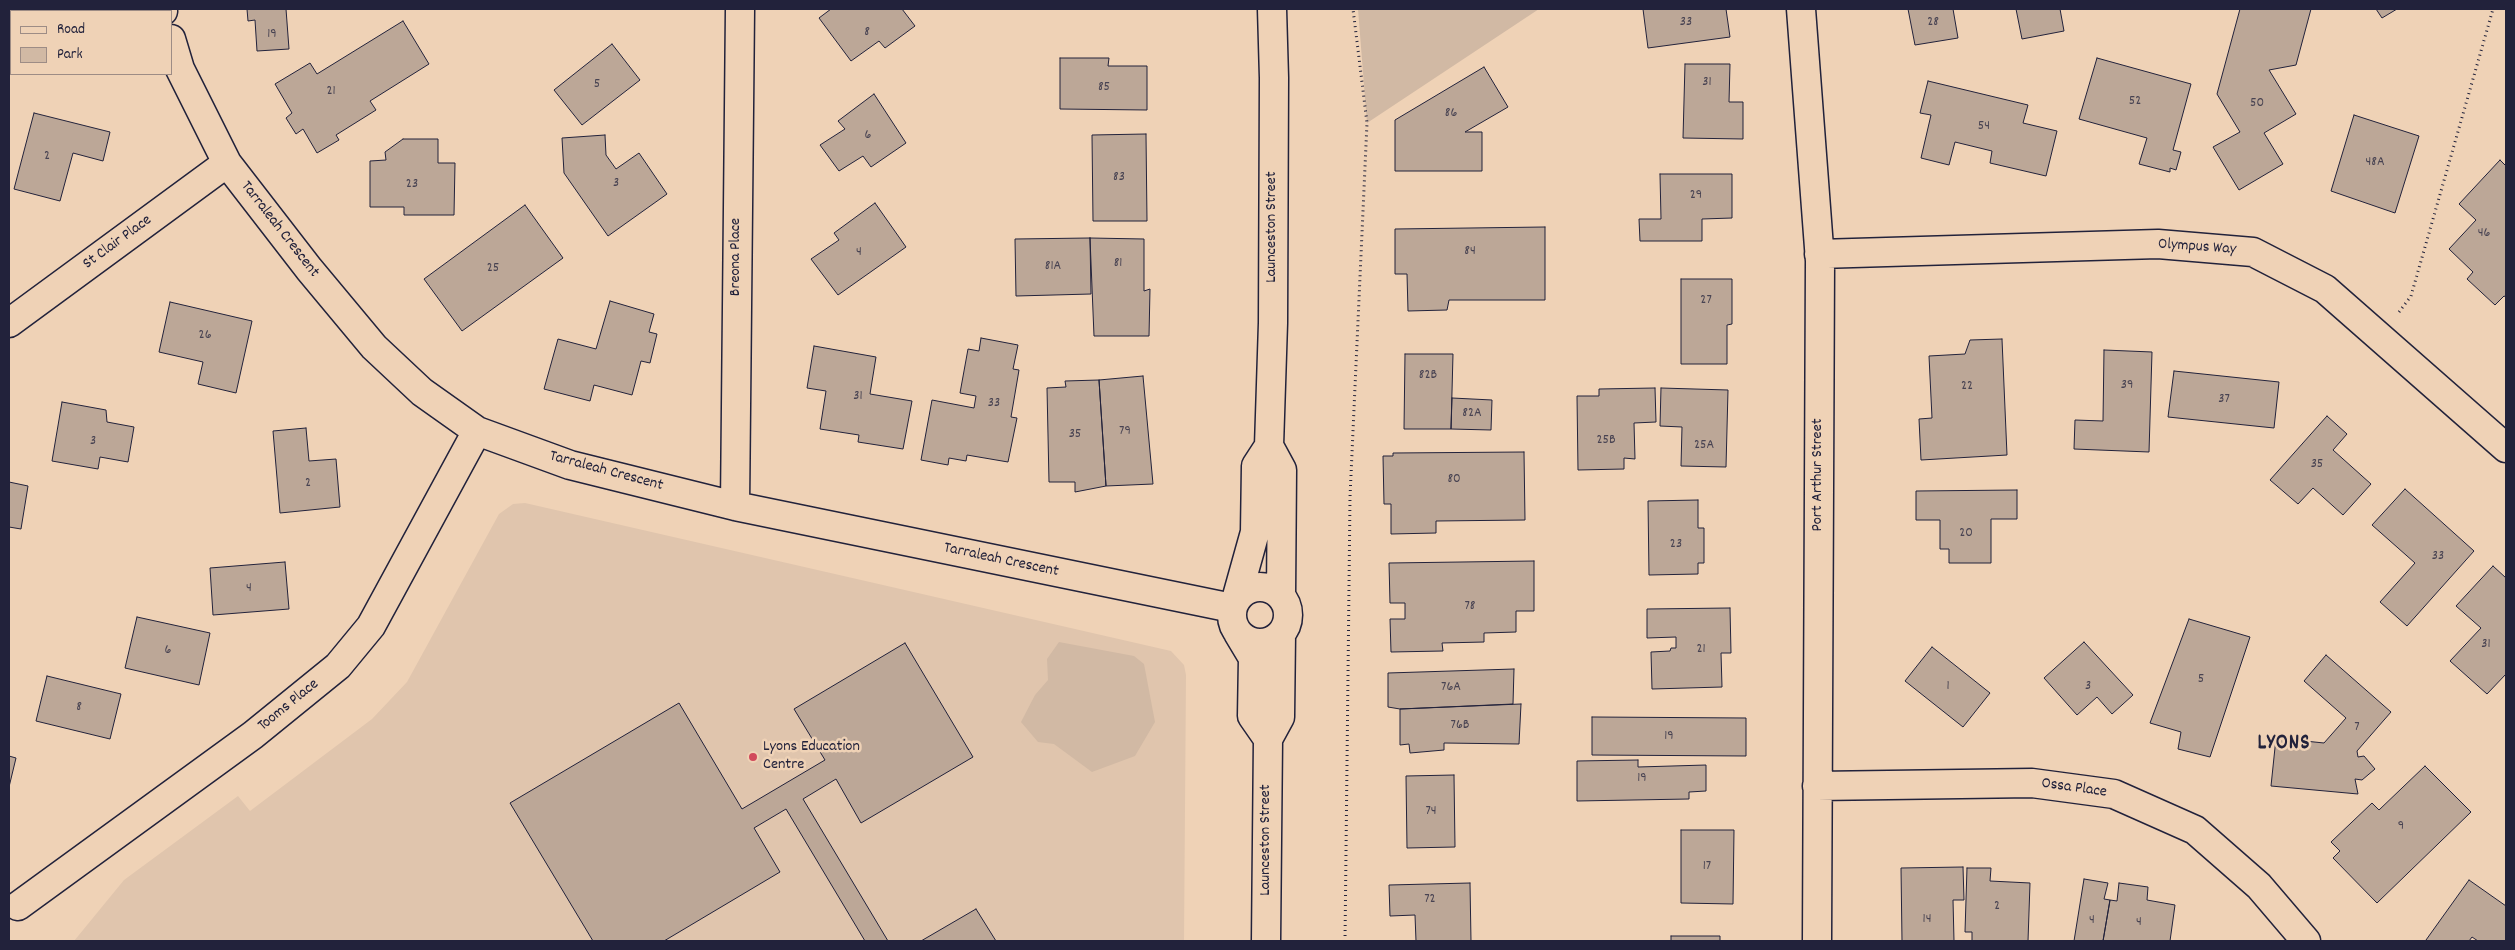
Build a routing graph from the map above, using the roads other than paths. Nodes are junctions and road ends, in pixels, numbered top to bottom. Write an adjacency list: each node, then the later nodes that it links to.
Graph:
1 (740, 9): 11 (street, Breona Place)
2 (1272, 9): 9 (street, Launceston Street)
3 (1801, 9): 6 (street, Port Arthur Street)
4 (172, 42): 5 (street, Tarraleah Crescent)
5 (227, 163): 7 (street, St Clair Place); 8 (street, Tarraleah Crescent)
6 (1819, 254): 10 (street, Olympus Way); 18 (street, Port Arthur Street)
7 (9, 324)
8 (477, 431): 11 (street, Tarraleah Crescent); 19 (street, Tooms Place)
9 (1269, 446): 12 (street); 13 (street)
10 (2506, 448)
11 (735, 506): 15 (street, Tarraleah Crescent)
12 (1255, 532): 13 (street); 15 (street)
13 (1282, 533): 14 (street)
14 (1281, 596): 15 (street); 16 (street)
15 (1236, 614): 16 (street); 17 (street)
16 (1281, 634): 17 (street, Launceston Street)
17 (1268, 739): 20 (street, Launceston Street)
18 (1818, 786): 21 (street, Port Arthur Street); 22 (street, Ossa Place)
19 (18, 906)
20 (1266, 941)
21 (1817, 941)
22 (2306, 941)

